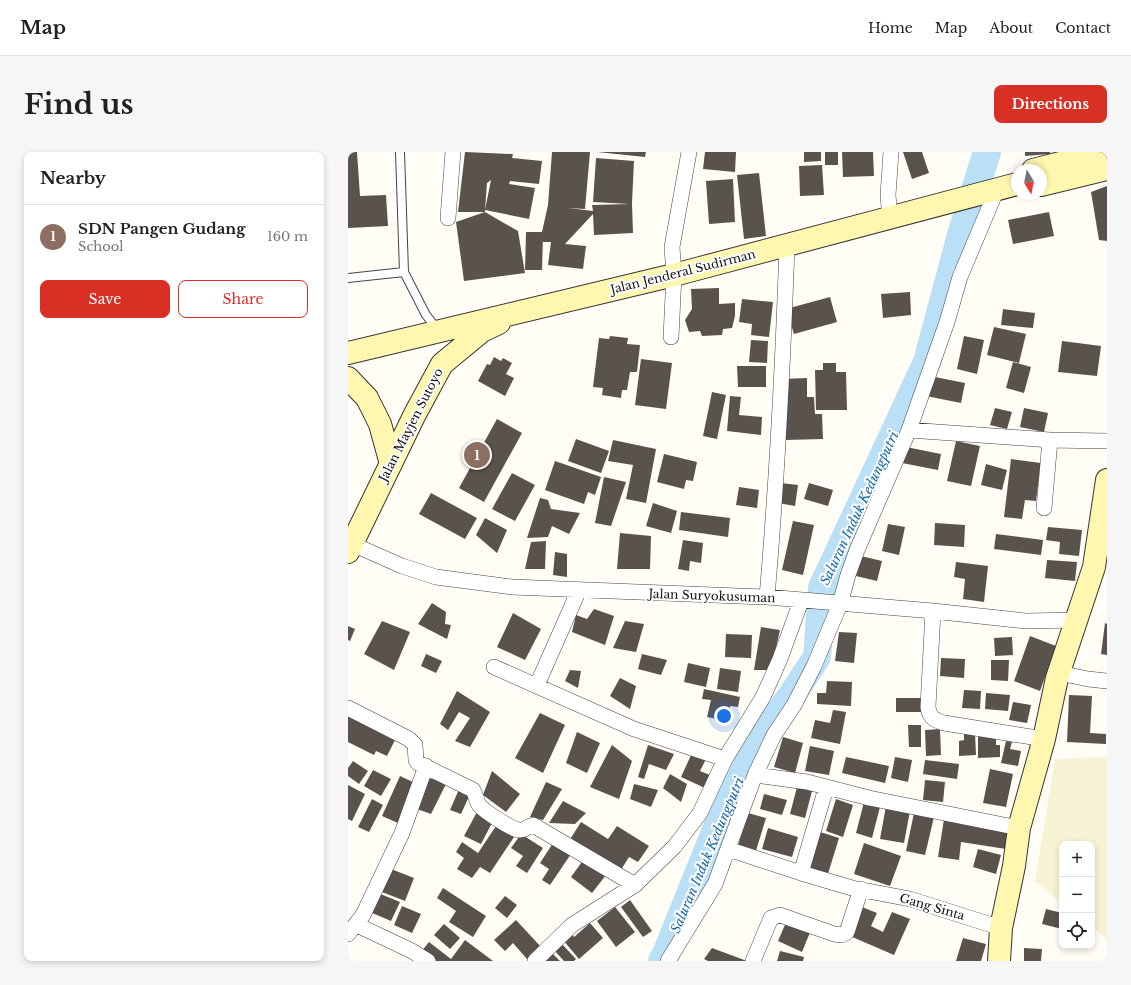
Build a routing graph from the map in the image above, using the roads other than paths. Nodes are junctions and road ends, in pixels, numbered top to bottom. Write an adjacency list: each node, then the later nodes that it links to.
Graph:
1 (400, 152): 13 (lane)
2 (453, 152): 10 (street)
3 (689, 152): 14 (street)
4 (891, 152): 11 (street)
5 (1103, 152): 6 (main road)
6 (1047, 166)
7 (1107, 169): 8 (main road)
8 (1047, 184)
9 (1000, 188): 11 (main road, Jalan Jenderal Sudirman); 21 (street)
10 (448, 218)
11 (890, 218): 12 (main road, Jalan Jenderal Sudirman)
12 (787, 245): 14 (main road, Jalan Jenderal Sudirman); 30 (street)
13 (404, 272): 15 (lane); 17 (lane)
14 (674, 275): 16 (main road, Jalan Jenderal Sudirman); 18 (street)
15 (348, 278)
16 (523, 310): 17 (main road, Jalan Jenderal Sudirman); 24 (main road, Jalan Mayjen Sutoyo)
17 (438, 331): 19 (main road, Jalan Jenderal Sudirman)
18 (671, 337)
19 (348, 352)
20 (348, 378): 24 (main road)
21 (909, 430): 22 (street); 32 (street)
22 (1050, 440): 23 (street); 26 (street)
23 (1107, 441)
24 (391, 464): 27 (main road, Jalan Mayjen Sutoyo)
25 (1107, 480): 28 (main road)
26 (1044, 508)
27 (350, 548): 29 (street, Jalan Suryokusuman)
28 (1100, 569): 34 (main road)
29 (579, 590): 30 (street, Jalan Suryokusuman); 38 (street)
30 (767, 597): 31 (street, Jalan Suryokusuman)
31 (807, 601): 32 (street, Jalan Suryokusuman); 41 (street)
32 (836, 604): 33 (street, Jalan Suryokusuman); 43 (street)
33 (933, 611): 34 (street, Jalan Suryokusuman); 40 (street)
34 (1077, 620): 36 (main road)
35 (494, 667): 38 (street)
36 (1059, 673): 37 (street); 40 (main road)
37 (1107, 681)
38 (537, 685): 41 (street)
39 (348, 708): 42 (street)
40 (1044, 739): 45 (main road)
41 (725, 759): 48 (street)
42 (426, 766): 48 (street); 51 (street)
43 (755, 775): 44 (street); 46 (street)
44 (826, 788): 45 (street); 47 (street)
45 (1019, 828): 50 (main road)
46 (728, 849): 47 (street, Gang Sinta); 54 (street)
47 (801, 873): 49 (street, Gang Sinta)
48 (635, 885): 53 (street)
49 (861, 889): 50 (street, Gang Sinta); 55 (street)
50 (1001, 928): 56 (main road)
51 (352, 930): 52 (street)
52 (428, 961)
53 (535, 961)
54 (668, 961)
55 (753, 961)
56 (999, 961)

